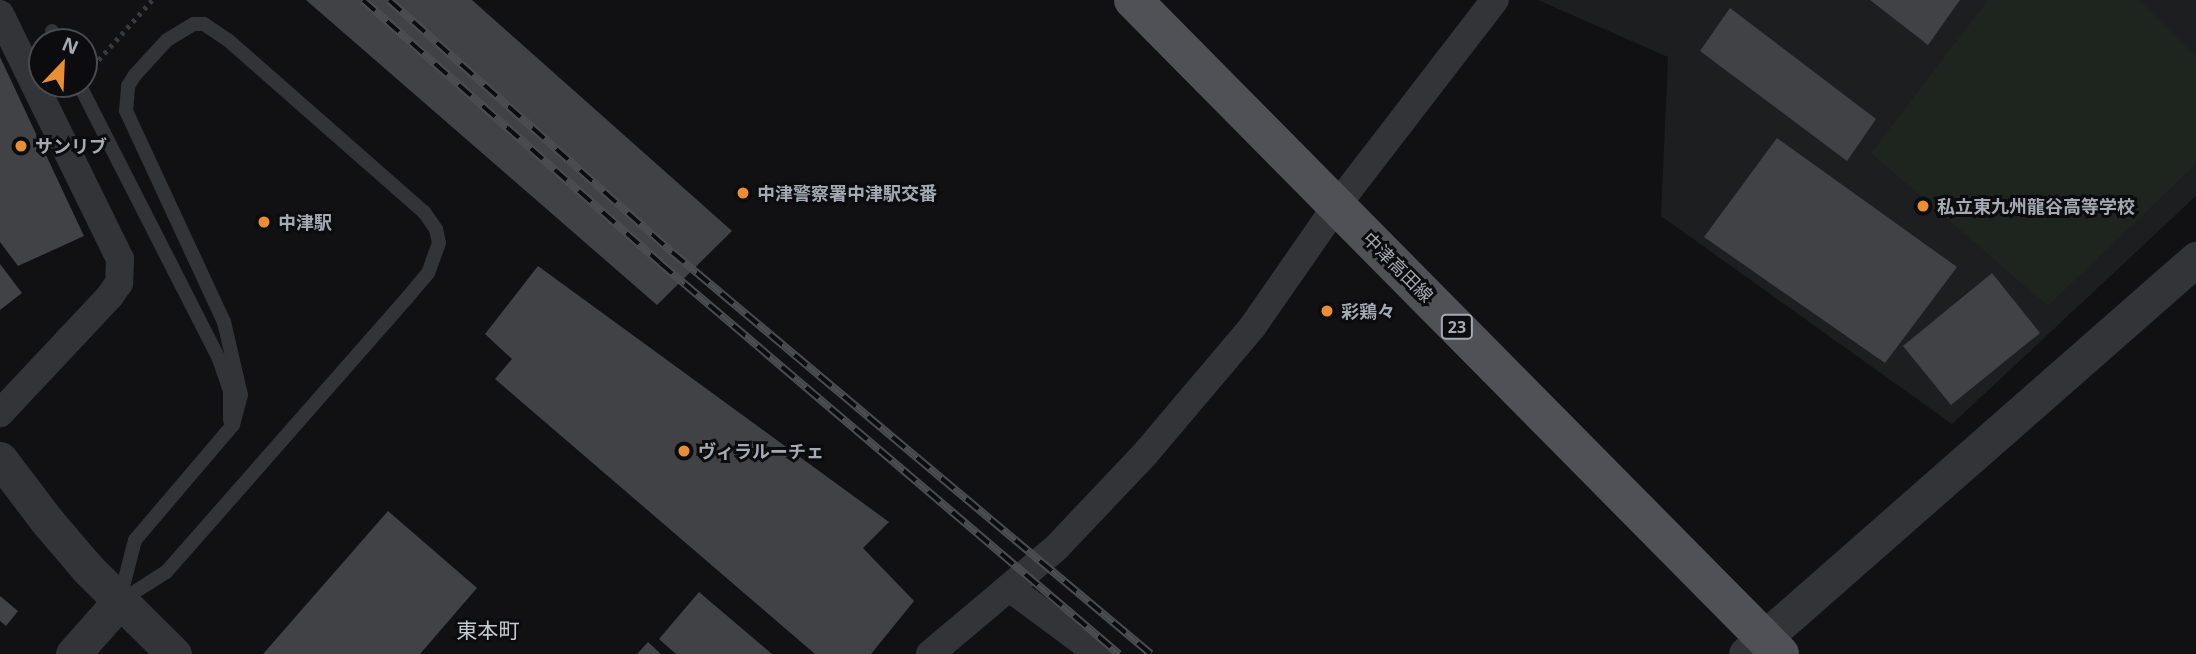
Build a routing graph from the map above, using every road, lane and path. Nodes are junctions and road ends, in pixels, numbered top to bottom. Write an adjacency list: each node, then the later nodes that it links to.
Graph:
1 (152, 0): 5 (path)
2 (1133, 0): 7 (main road, 中津高田線 / 23)
3 (1495, 0): 7 (street)
4 (0, 14): 9 (street)
5 (98, 60)
6 (86, 98): 10 (lane)
7 (1337, 205): 12 (street); 14 (main road, 中津高田線 / 23)
8 (2196, 259): 14 (street)
9 (0, 413)
10 (225, 435): 13 (lane); 13 (lane)
11 (0, 459): 13 (street)
12 (1012, 589): 17 (street); 18 (street)
13 (119, 602): 15 (street); 16 (street)
14 (1763, 648)
15 (74, 654)
16 (174, 654)
17 (930, 654)
18 (1099, 654)

